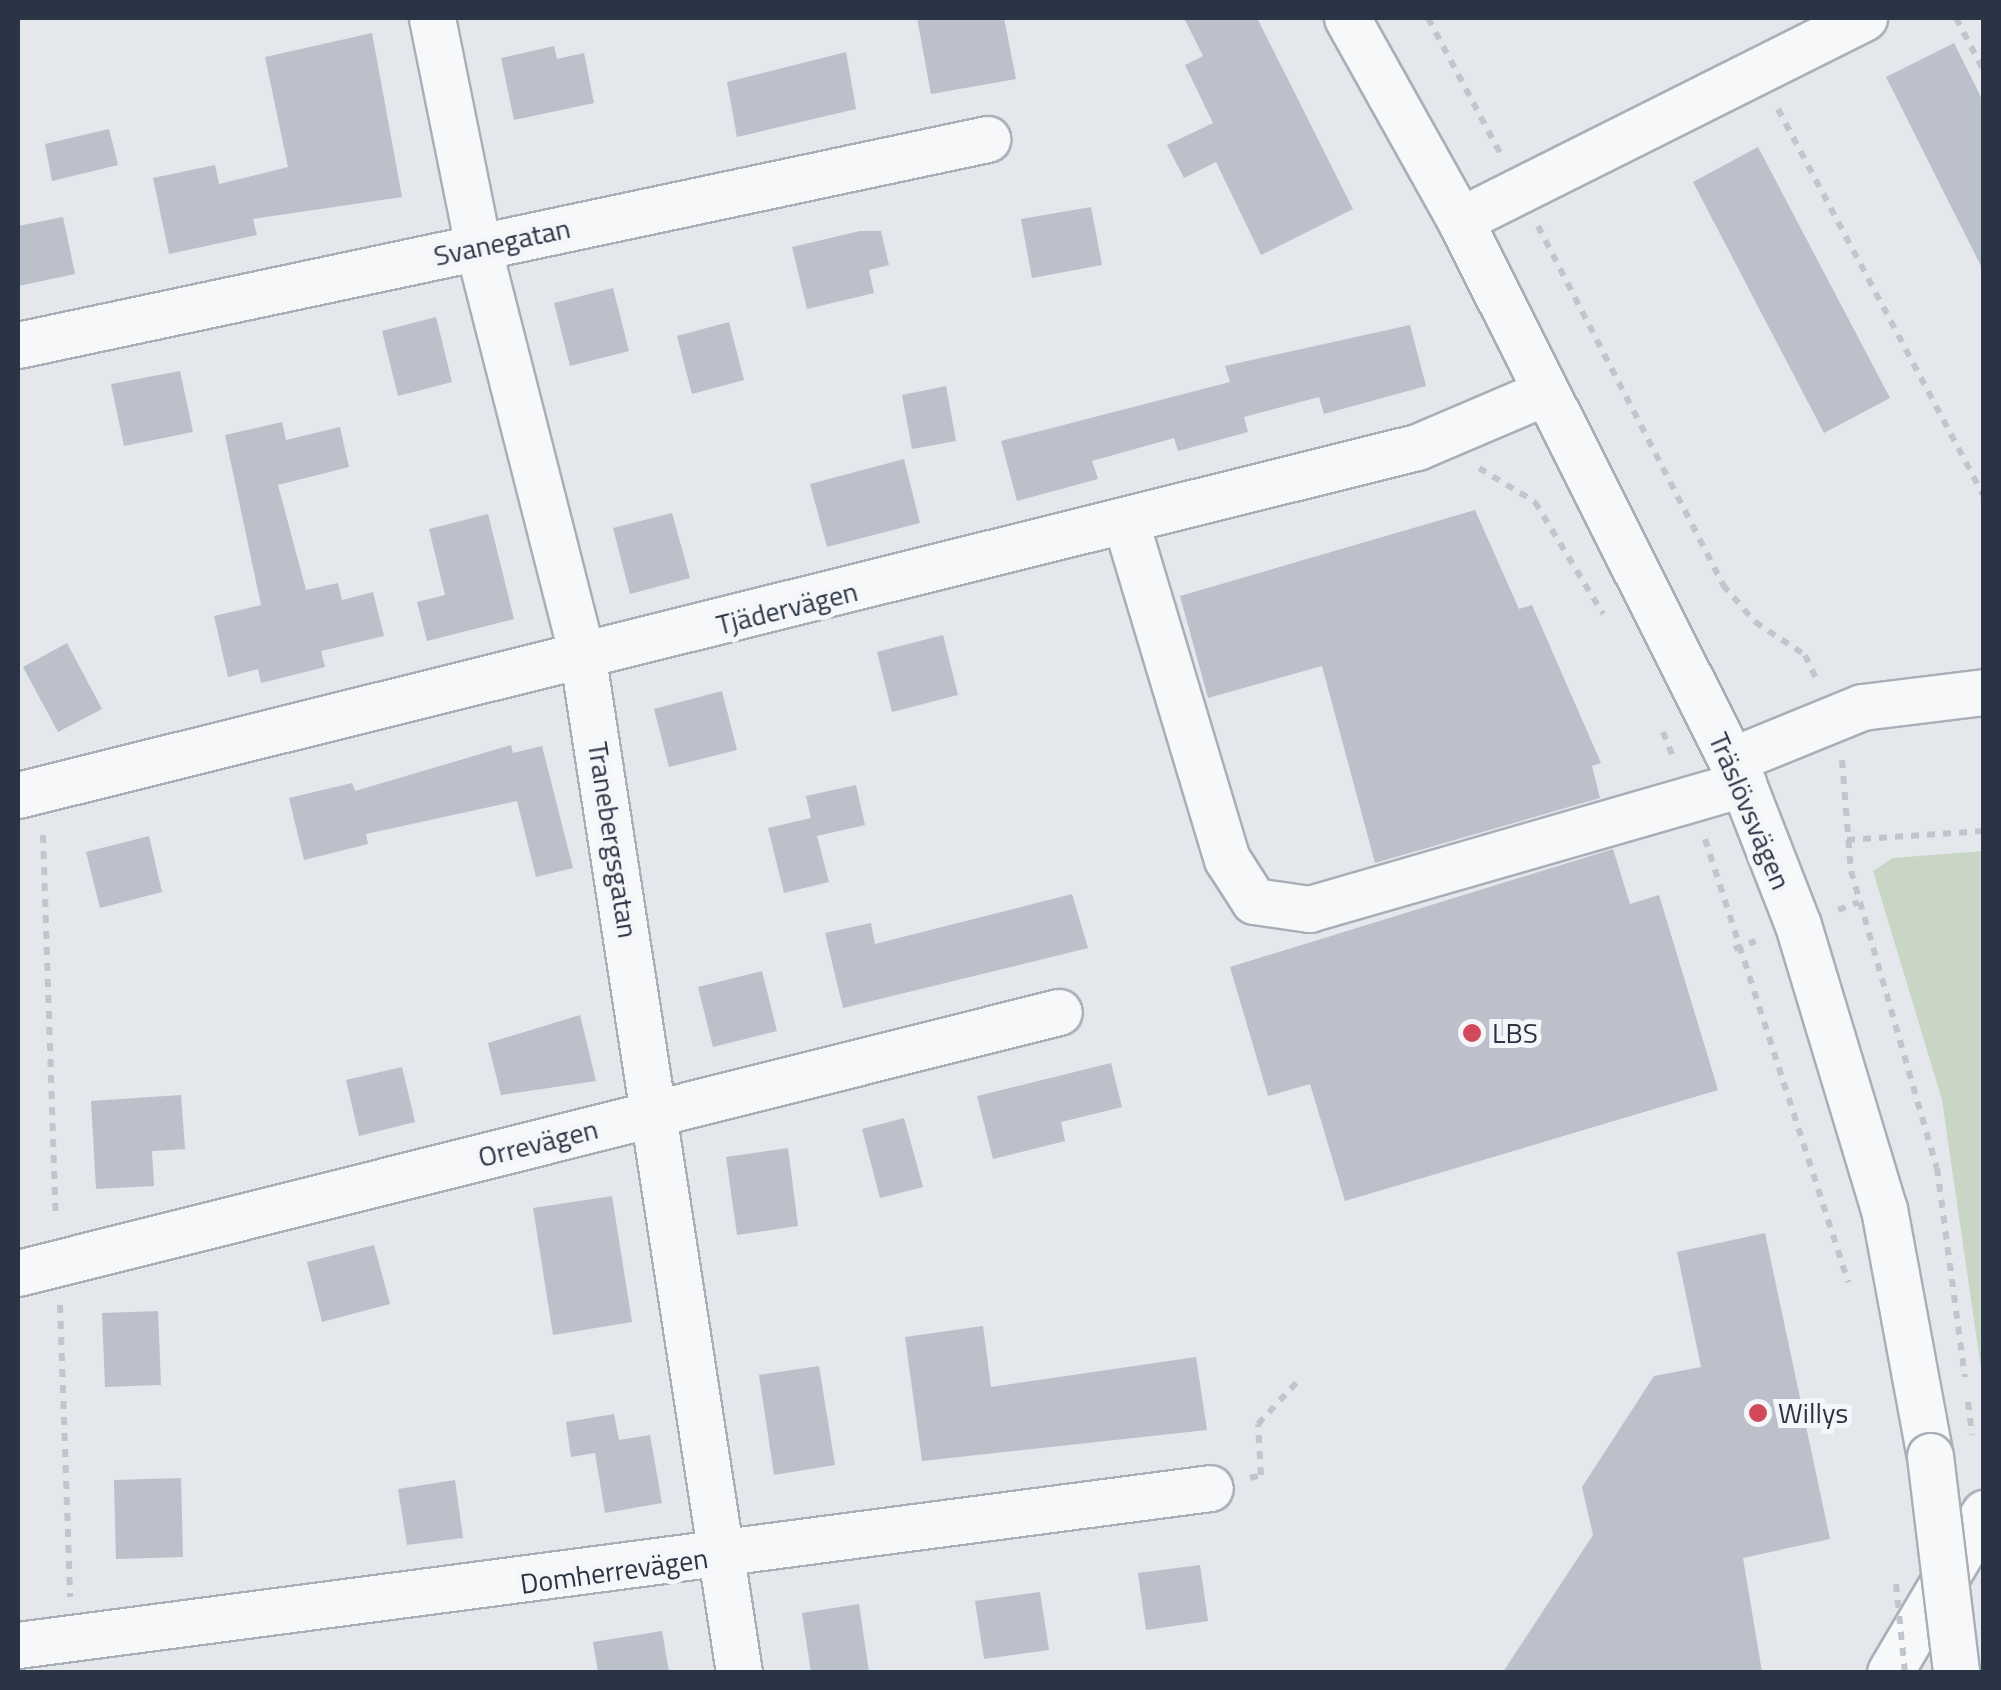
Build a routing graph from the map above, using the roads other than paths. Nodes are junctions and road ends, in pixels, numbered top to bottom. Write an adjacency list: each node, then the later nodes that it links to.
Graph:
1 (432, 18): 6 (street, Tranebergsgatan)
2 (1346, 18): 5 (street, Träslövsvägen)
3 (1864, 18): 5 (street)
4 (987, 139): 6 (street, Svanegatan)
5 (1460, 220): 8 (street, Träslövsvägen)
6 (478, 246): 7 (street, Svanegatan); 10 (street, Tranebergsgatan)
7 (18, 345)
8 (1546, 392): 9 (street, Tjädervägen); 12 (street, Träslövsvägen)
9 (1126, 523): 10 (street, Tjädervägen); 12 (street)
10 (583, 659): 13 (street, Tjädervägen); 15 (street, Tranebergsgatan)
11 (1984, 692): 12 (street)
12 (1737, 772): 23 (street, Träslövsvägen, bridge)
13 (27, 792)
14 (1059, 1012): 15 (street, Orrevägen)
15 (658, 1113): 16 (street, Orrevägen); 19 (street, Tranebergsgatan)
16 (38, 1267)
17 (1210, 1488): 19 (street, Domherrevägen)
18 (1984, 1513): 22 (street)
19 (720, 1556): 20 (street, Domherrevägen); 21 (street, Tranebergsgatan)
20 (18, 1644)
21 (739, 1672)
22 (1890, 1672)
23 (1956, 1672)

